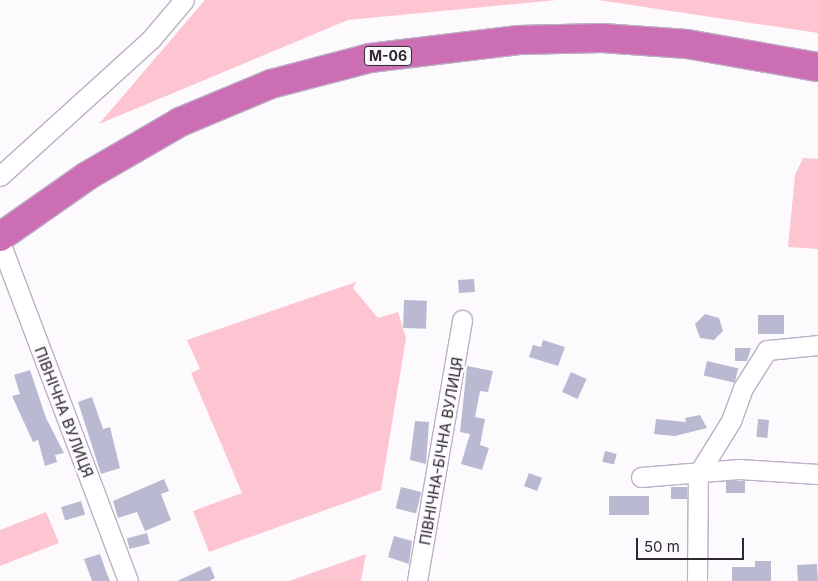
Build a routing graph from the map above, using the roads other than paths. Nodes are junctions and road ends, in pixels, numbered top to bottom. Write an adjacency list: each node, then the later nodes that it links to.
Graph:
1 (184, 0): 3 (street)
2 (818, 67): 4 (highway, М-06)
3 (0, 176)
4 (0, 238)
5 (0, 242): 11 (street, ПІВНІЧНА ВУЛИЦЯ)
6 (462, 320): 12 (street, ПІВНІЧНА-БІЧНА ВУЛИЦЯ)
7 (818, 345): 8 (street)
8 (698, 474): 9 (street); 10 (street); 13 (street)
9 (818, 474)
10 (641, 476)
11 (128, 581)
12 (417, 581)
13 (697, 581)

